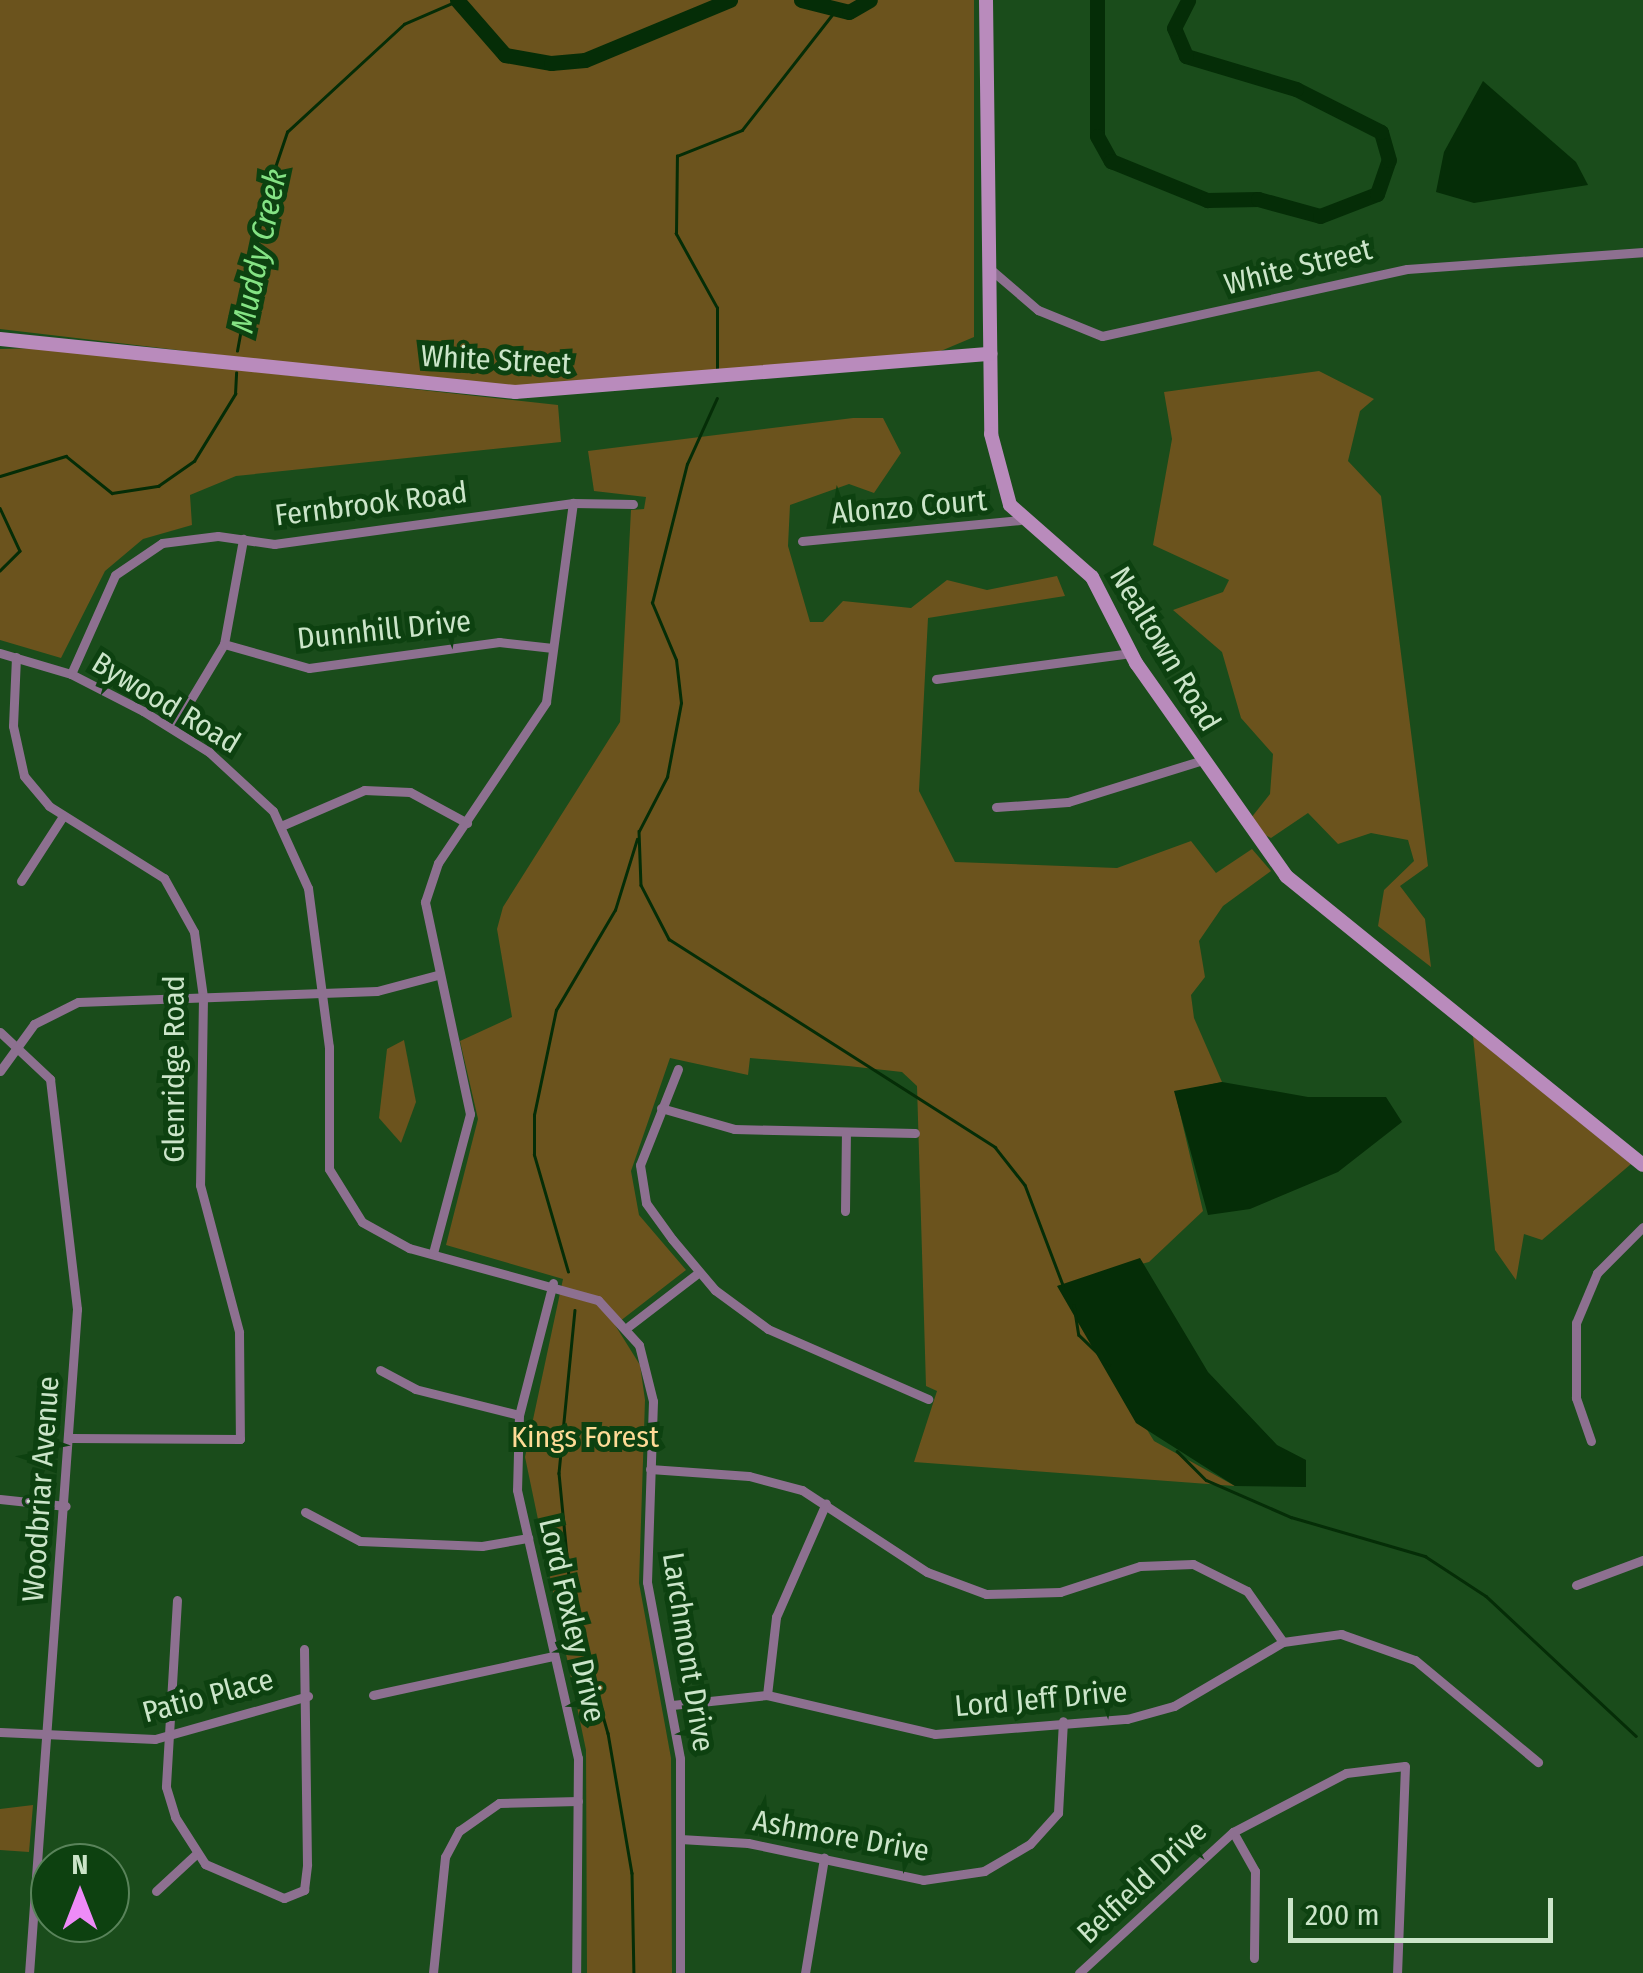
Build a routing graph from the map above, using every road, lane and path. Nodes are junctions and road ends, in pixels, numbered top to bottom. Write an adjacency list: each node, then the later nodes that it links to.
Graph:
1 (986, 0): 3 (street, Nealtown Road)
2 (1643, 252): 3 (street, White Street)
3 (989, 268): 5 (street, Nealtown Road)
4 (0, 339): 5 (street, White Street)
5 (990, 354): 8 (street, Nealtown Road)
6 (574, 504): 7 (street, Fernbrook Road); 9 (street, Fernbrook Road); 12 (street)
7 (633, 504)
8 (1020, 520): 10 (street, Alonzo Court); 14 (street, Nealtown Road)
9 (243, 539): 11 (street); 16 (street, Fernbrook Road)
10 (802, 540)
11 (224, 644): 12 (street, Dunnhill Drive); 18 (street)
12 (553, 648): 22 (street)
13 (0, 654): 15 (street, Bywood Road)
14 (1131, 654): 17 (street); 19 (street, Nealtown Road)
15 (16, 657): 16 (street, Bywood Road); 21 (street, Glenridge Road)
16 (71, 674): 18 (street, Bywood Road)
17 (936, 679)
18 (173, 729): 23 (street, Bywood Road)
19 (1200, 760): 20 (street); 36 (street, Nealtown Road)
20 (996, 807)
21 (62, 816): 24 (street); 27 (street, Glenridge Road)
22 (466, 823): 23 (street); 25 (street)
23 (282, 826): 26 (street, Bywood Road)
24 (21, 881)
25 (437, 974): 26 (street); 39 (street)
26 (321, 994): 27 (street); 33 (street, Bywood Road)
27 (203, 996): 29 (street); 46 (street, Glenridge Road)
28 (0, 1032): 29 (street, Woodbriar Avenue)
29 (20, 1044): 31 (street); 46 (street, Woodbriar Avenue)
30 (678, 1069): 32 (street)
31 (0, 1071)
32 (661, 1108): 34 (street); 40 (street)
33 (326, 1122): 39 (street, Larchmont Drive)
34 (846, 1132): 35 (street); 37 (street)
35 (915, 1133)
36 (1643, 1165)
37 (845, 1211)
38 (1643, 1227): 47 (street)
39 (433, 1252): 41 (street, Larchmont Drive)
40 (698, 1274): 42 (street); 44 (street)
41 (554, 1284): 42 (street, Larchmont Drive); 45 (street, Lord Foxley Drive)
42 (629, 1326): 48 (street, Larchmont Drive)
43 (380, 1370): 45 (street)
44 (928, 1399)
45 (519, 1415): 53 (street, Lord Foxley Drive)
46 (71, 1438): 51 (street, Woodbriar Avenue)
47 (1591, 1440)
48 (650, 1470): 50 (street); 63 (street, Larchmont Drive)
49 (0, 1500): 51 (street)
50 (826, 1502): 57 (street); 62 (street)
51 (66, 1506): 66 (street, Woodbriar Avenue)
52 (305, 1512): 53 (street)
53 (528, 1538): 59 (street, Lord Foxley Drive)
54 (1643, 1560): 55 (street)
55 (1576, 1584)
56 (177, 1600): 67 (street)
57 (1283, 1642): 64 (street, Lord Jeff Drive); 68 (street, Lord Jeff Drive)
58 (304, 1649): 61 (street)
59 (554, 1656): 60 (street); 69 (street, Lord Foxley Drive)
60 (373, 1695)
61 (308, 1696): 67 (street, Patio Place); 72 (street)
62 (768, 1696): 63 (street, Lord Jeff Drive); 64 (street, Lord Jeff Drive)
63 (672, 1705): 71 (street, Larchmont Drive)
64 (1063, 1720): 73 (street, Ashmore Drive)
65 (0, 1732): 66 (street, Patio Place)
66 (48, 1736): 67 (street, Patio Place); 76 (street, Woodbriar Avenue)
67 (171, 1737): 72 (street)
68 (1538, 1762)
69 (578, 1801): 77 (street); 78 (street, Lord Foxley Drive)
70 (1234, 1832): 75 (street); 81 (street, Belfield Drive); 82 (street, Belfield Drive)
71 (680, 1839): 73 (street, Ashmore Drive); 79 (street, Larchmont Drive)
72 (195, 1855): 74 (street)
73 (824, 1858): 80 (street)
74 (156, 1891)
75 (1254, 1958)
76 (29, 1973)
77 (433, 1973)
78 (576, 1973)
79 (680, 1973)
80 (806, 1973)
81 (1079, 1973)
82 (1396, 1973)

